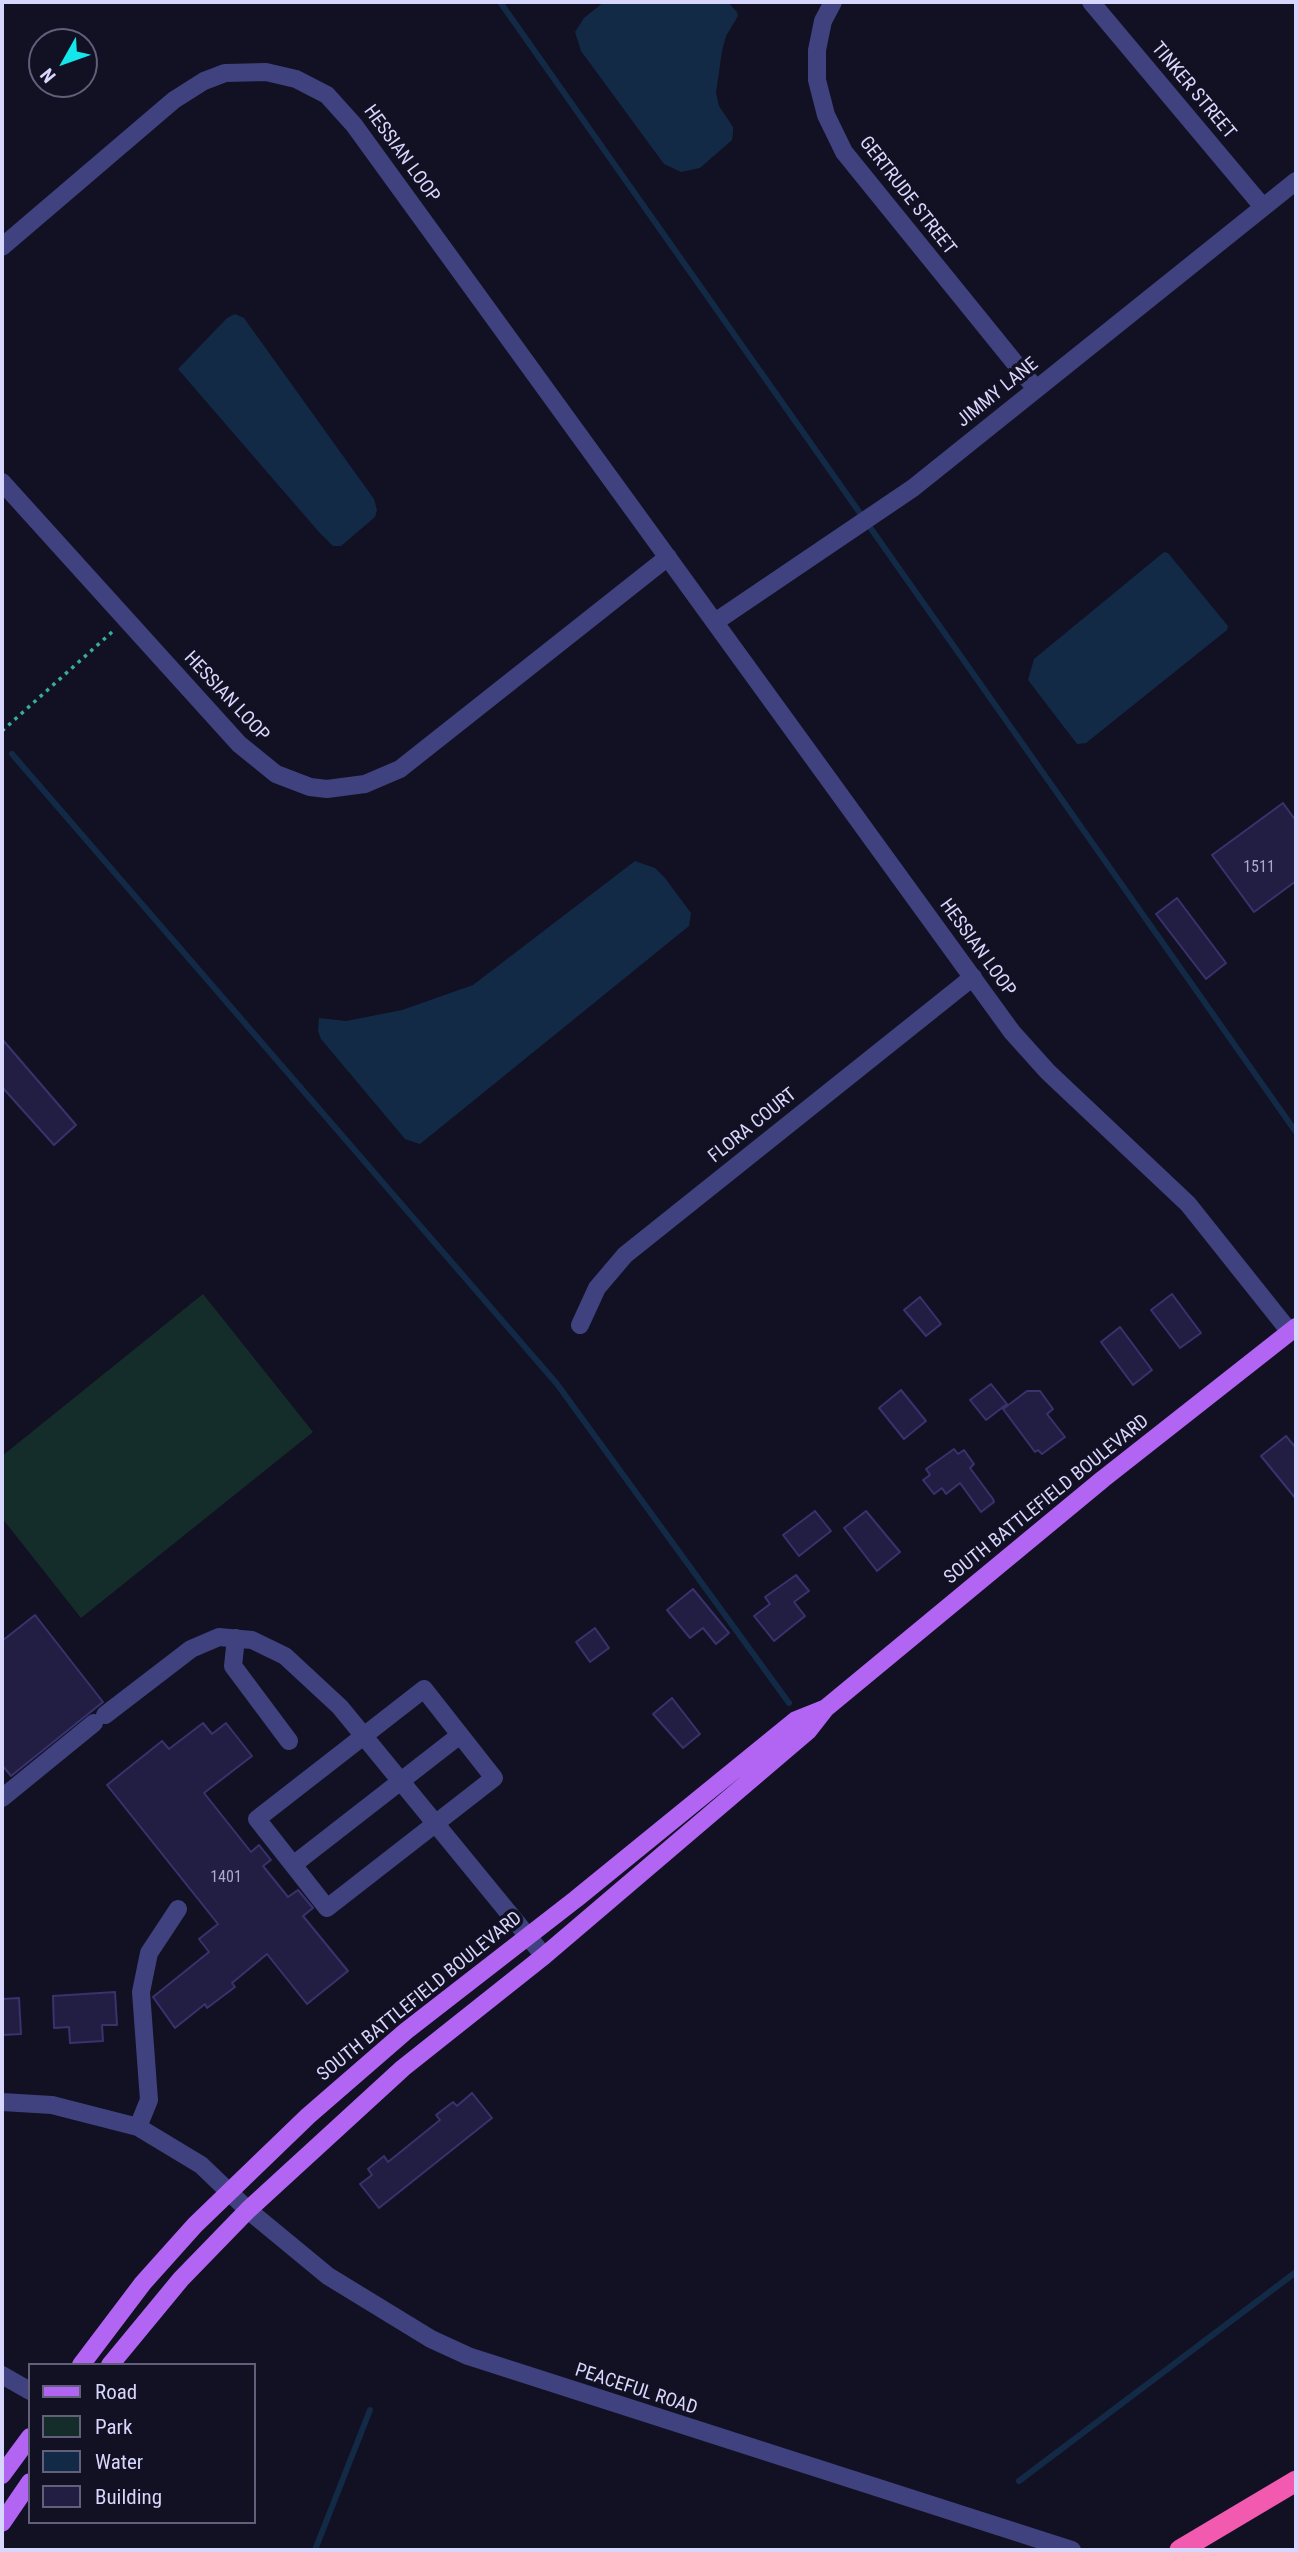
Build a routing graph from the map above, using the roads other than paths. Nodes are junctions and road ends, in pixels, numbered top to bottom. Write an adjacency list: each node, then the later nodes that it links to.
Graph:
1 (833, 2): 6 (street, GERTRUDE STREET)
2 (1091, 2): 4 (street, TINKER STREET)
3 (1296, 181): 4 (street, JIMMY LANE)
4 (1263, 207): 6 (street, JIMMY LANE)
5 (2, 247): 8 (street, HESSIAN LOOP)
6 (1036, 390): 9 (street, JIMMY LANE)
7 (2, 482): 8 (street, HESSIAN LOOP)
8 (668, 557): 9 (street, HESSIAN LOOP)
9 (715, 622): 10 (street, HESSIAN LOOP)
10 (973, 977): 11 (street, FLORA COURT); 12 (street, HESSIAN LOOP)
11 (580, 1325)
12 (1293, 1329): 14 (main road, SOUTH BATTLEFIELD BOULEVARD)
13 (236, 1638): 16 (street); 17 (street); 19 (street)
14 (826, 1708): 23 (main road, SOUTH BATTLEFIELD BOULEVARD); 24 (main road, SOUTH BATTLEFIELD BOULEVARD)
15 (460, 1735): 16 (street); 18 (street); 20 (street)
16 (364, 1736): 18 (street); 21 (street)
17 (289, 1741)
18 (400, 1781): 20 (street); 21 (street)
19 (2, 1798)
20 (436, 1824): 21 (street); 23 (street)
21 (293, 1865)
22 (178, 1909): 26 (street)
23 (528, 1937): 24 (street); 27 (main road, SOUTH BATTLEFIELD BOULEVARD)
24 (544, 1956): 28 (main road, SOUTH BATTLEFIELD BOULEVARD)
25 (2, 2102): 26 (street, PEACEFUL ROAD)
26 (138, 2127): 27 (street, PEACEFUL ROAD)
27 (228, 2190): 28 (street, PEACEFUL ROAD); 29 (main road, SOUTH BATTLEFIELD BOULEVARD)
28 (248, 2210): 30 (main road, SOUTH BATTLEFIELD BOULEVARD); 38 (street, PEACEFUL ROAD)
29 (83, 2363)
30 (112, 2363)
31 (2, 2375): 32 (street)
32 (28, 2390)
33 (28, 2440): 34 (main road)
34 (2, 2475)
35 (1296, 2481): 39 (highway)
36 (28, 2485): 37 (main road)
37 (2, 2523)
38 (1064, 2548)
39 (1180, 2550)

